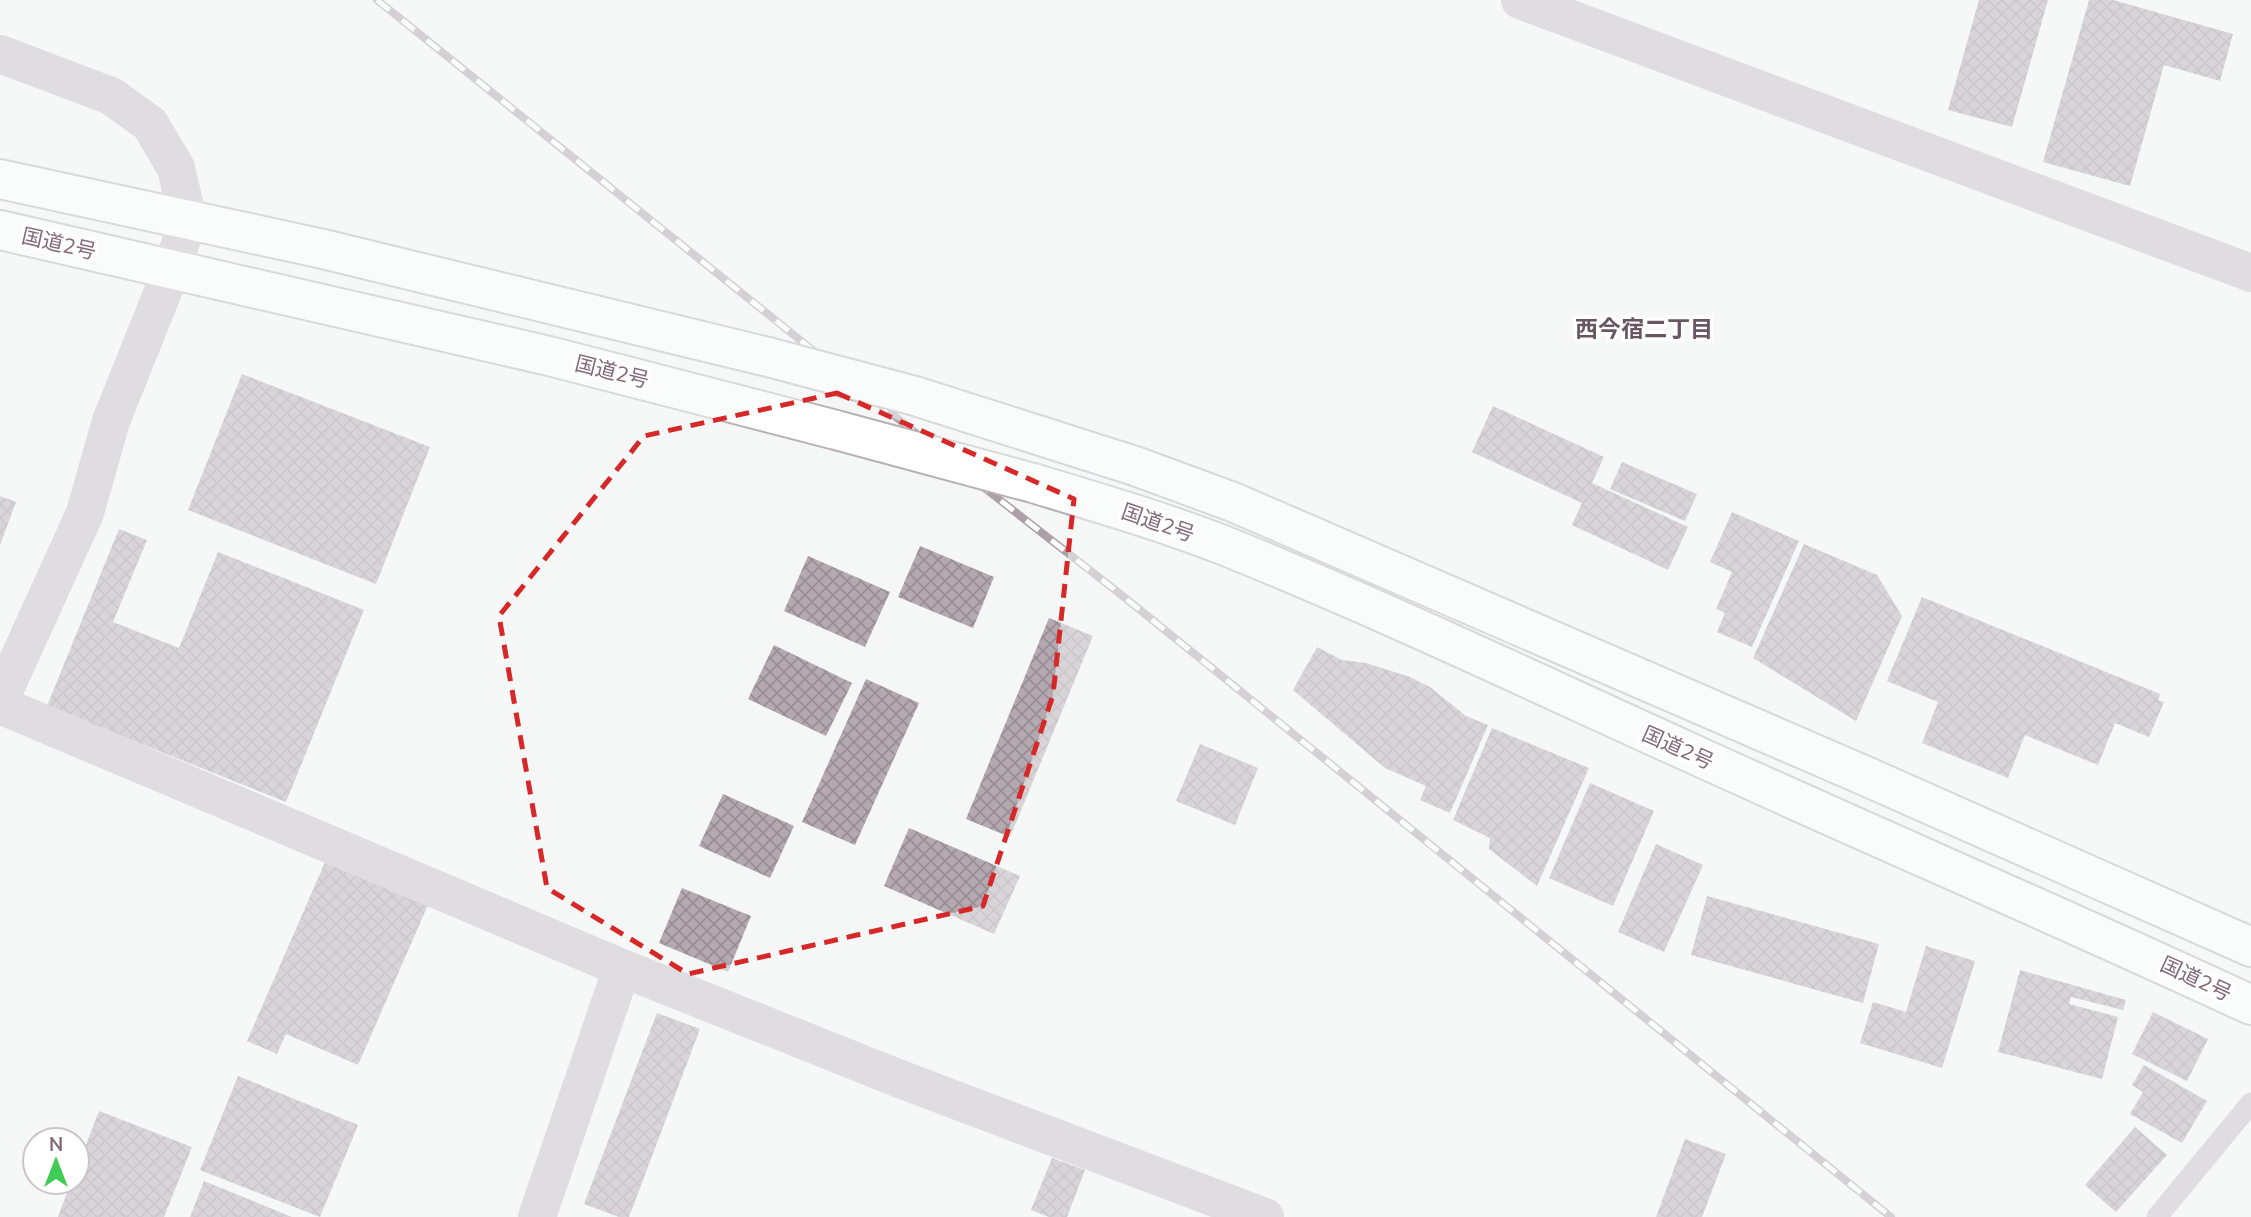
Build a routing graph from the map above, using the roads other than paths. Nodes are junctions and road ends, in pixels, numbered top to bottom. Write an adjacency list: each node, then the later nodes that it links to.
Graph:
1 (1520, 0): 7 (street)
2 (0, 54): 4 (street)
3 (0, 180): 4 (highway)
4 (188, 220): 6 (street); 9 (highway, bridge)
5 (0, 230): 6 (highway, 国道2号)
6 (172, 269): 8 (street); 11 (highway, 国道2号, bridge)
7 (2251, 273)
8 (0, 703): 10 (street)
9 (2251, 947)
10 (622, 968): 14 (street); 15 (street)
11 (2251, 1005)
12 (2251, 1103): 13 (lane)
13 (2190, 1178): 16 (lane); 17 (lane)
14 (537, 1217)
15 (1265, 1217)
16 (2157, 1217)
17 (2168, 1217)

